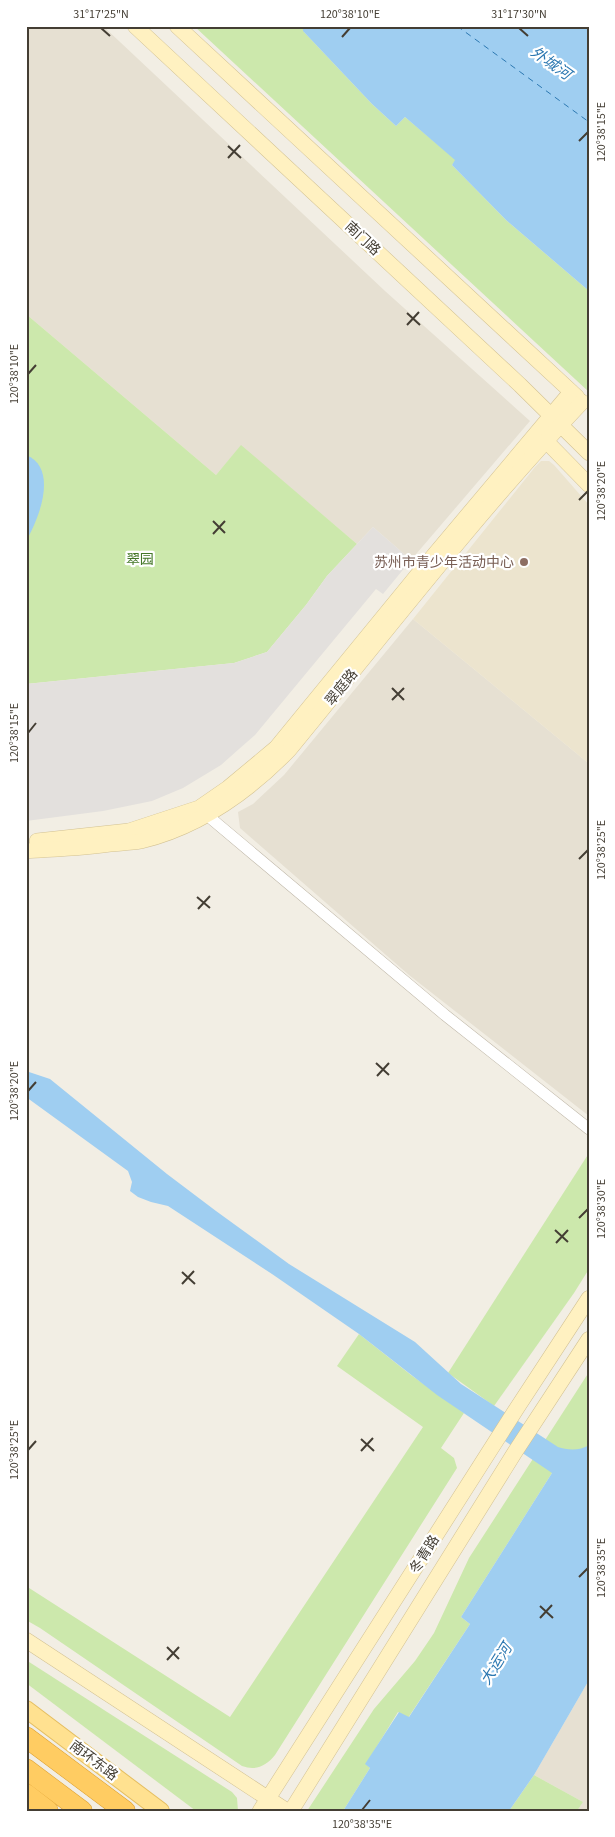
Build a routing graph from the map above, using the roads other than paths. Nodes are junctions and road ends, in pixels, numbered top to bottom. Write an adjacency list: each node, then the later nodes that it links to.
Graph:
1 (135, 26): 4 (main road, 南门路)
2 (177, 26): 3 (main road)
3 (581, 401): 4 (main road, 翠庭路)
4 (556, 420): 5 (main road, 翠庭路); 6 (main road, 南门路); 9 (main road, 翠庭路)
5 (545, 440): 7 (main road); 8 (main road, 翠庭路)
6 (589, 453)
7 (589, 485)
8 (208, 816): 10 (main road, 翠庭路); 11 (street)
9 (26, 842)
10 (26, 851)
11 (589, 1129)
12 (589, 1298): 20 (main road, 冬青路)
13 (589, 1339): 26 (main road, 冬青路)
14 (26, 1640): 15 (main road)
15 (33, 1648): 20 (main road)
16 (26, 1709): 24 (main road, 南环东路)
17 (26, 1737): 23 (highway)
18 (26, 1768): 22 (highway)
19 (26, 1794): 21 (highway)
20 (265, 1804): 25 (main road)
21 (48, 1811)
22 (82, 1811)
23 (125, 1811)
24 (161, 1811)
25 (286, 1811)
26 (292, 1811)

